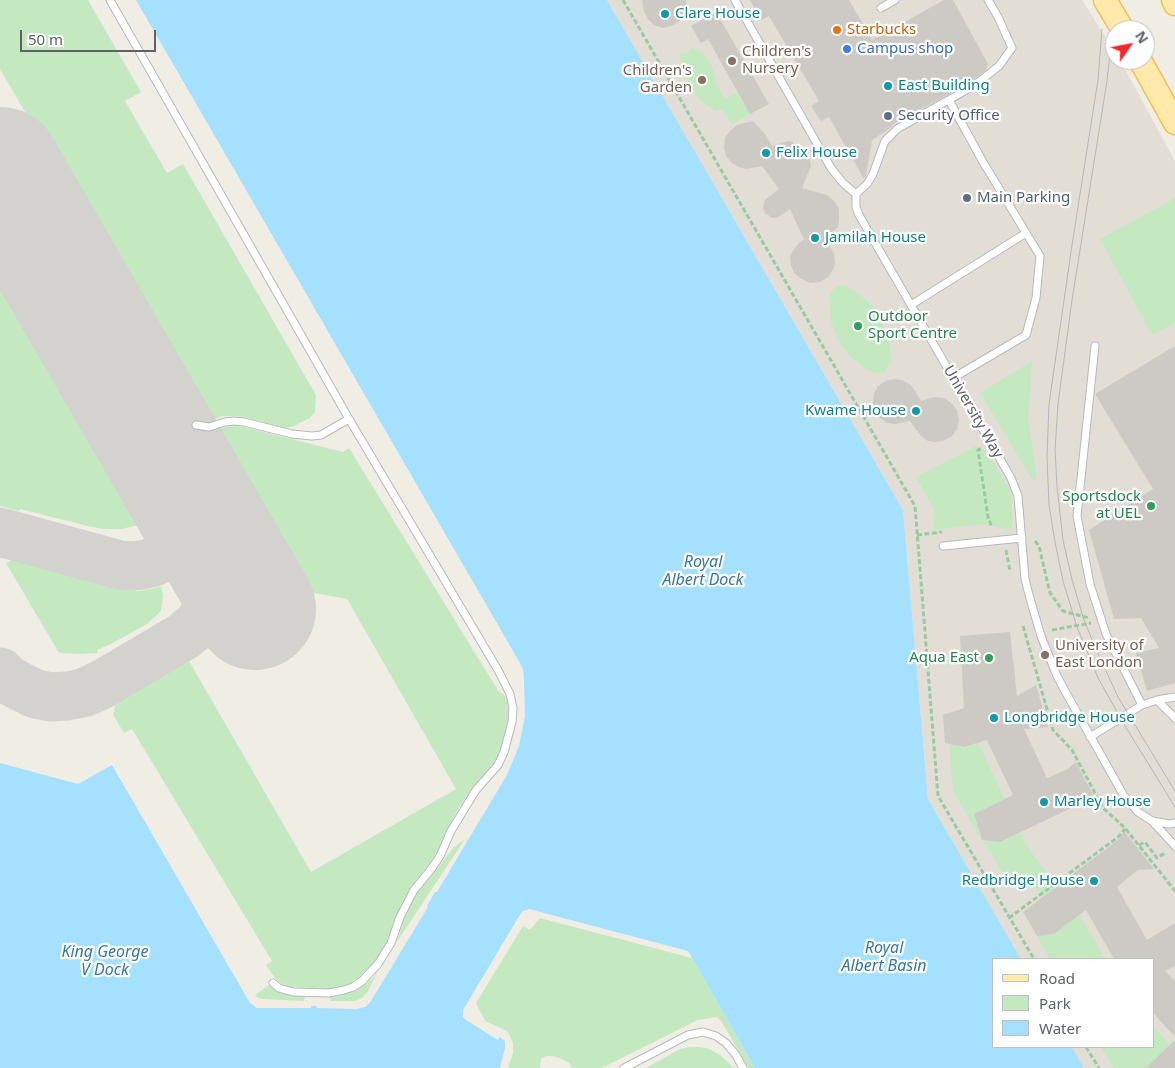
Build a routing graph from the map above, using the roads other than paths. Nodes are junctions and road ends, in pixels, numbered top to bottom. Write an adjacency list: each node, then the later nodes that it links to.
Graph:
1 (110, 0): 18 (lane)
2 (734, 0): 13 (lane)
3 (895, 0): 8 (lane)
4 (988, 0): 11 (lane)
5 (1105, 0): 9 (main road)
6 (1173, 0): 7 (main road)
7 (1175, 4)
8 (880, 8)
9 (1117, 20)
10 (1146, 70): 12 (main road)
11 (949, 100): 13 (lane); 14 (lane)
12 (1175, 123)
13 (856, 194): 15 (lane, University Way)
14 (1026, 233): 15 (lane); 17 (lane)
15 (911, 305): 17 (lane, University Way)
16 (1095, 346): 24 (lane)
17 (953, 378): 20 (lane, University Way)
18 (349, 419): 19 (lane); 30 (lane)
19 (196, 425)
20 (1022, 538): 21 (lane); 26 (lane, University Way)
21 (943, 546)
22 (1175, 697): 23 (lane)
23 (1157, 700): 24 (lane); 25 (lane)
24 (1142, 705): 26 (lane)
25 (1175, 718)
26 (1090, 737): 27 (lane, University Way)
27 (1152, 821): 28 (lane); 29 (lane, University Way)
28 (1175, 823)
29 (1173, 848)
30 (273, 983)
31 (624, 1068): 32 (lane)
32 (743, 1068)

